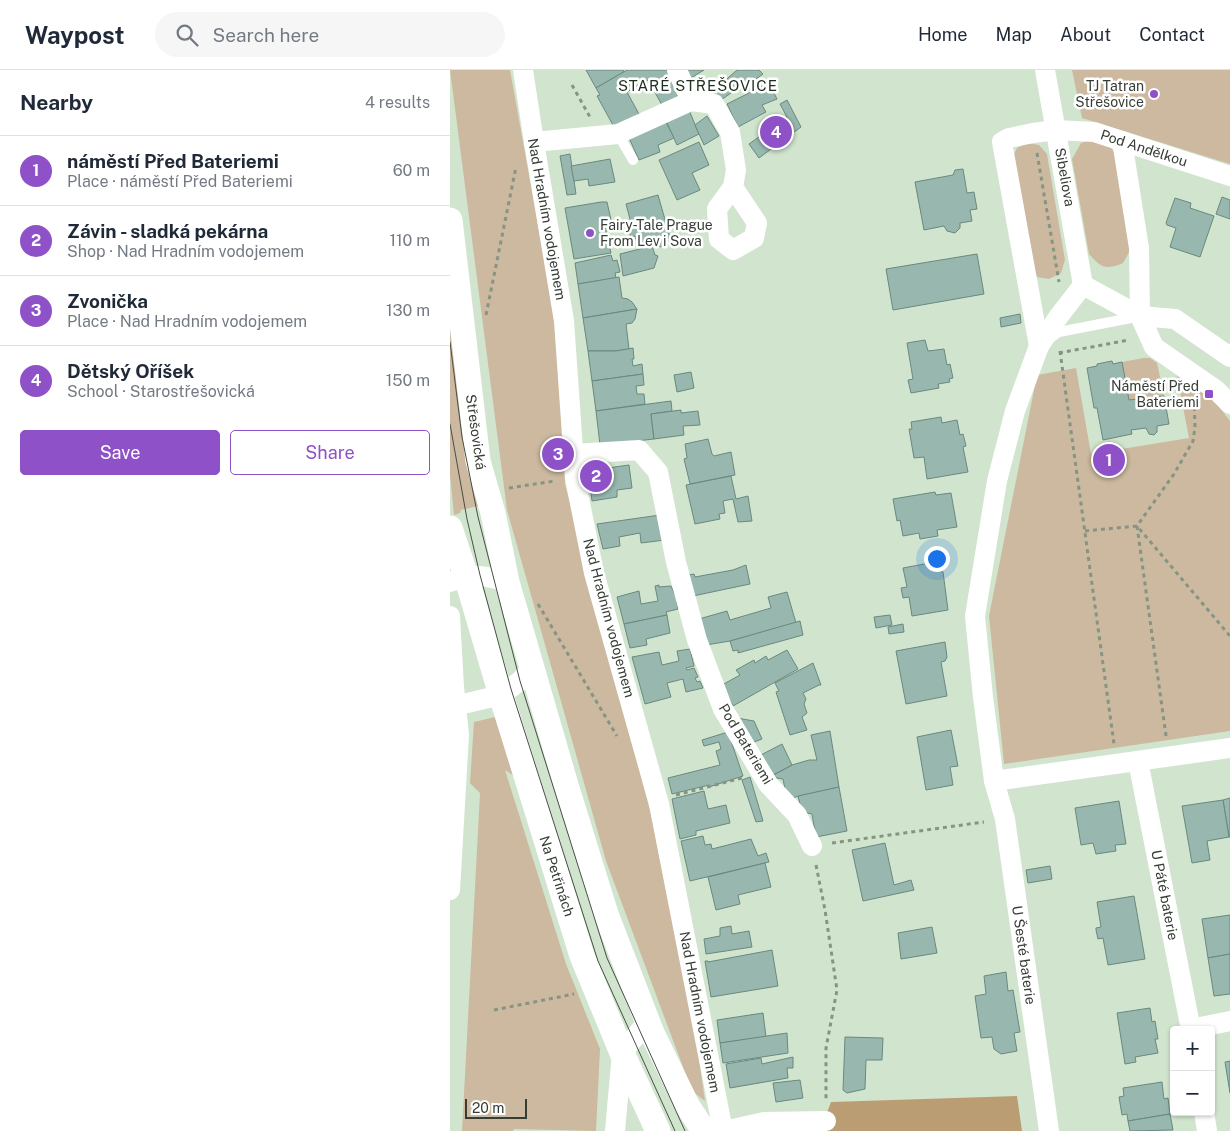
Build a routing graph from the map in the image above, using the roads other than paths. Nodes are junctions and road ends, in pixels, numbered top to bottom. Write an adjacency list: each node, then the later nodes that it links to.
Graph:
1 (524, 70): 8 (street, Nad Hradním vodojemem)
2 (677, 70): 4 (street)
3 (1044, 70): 5 (street, Sibeliova)
4 (691, 101): 6 (street); 11 (street)
5 (1056, 130): 7 (street, Pod Andělkou); 13 (street, Sibeliova); 15 (street)
6 (609, 135): 8 (street); 9 (lane)
7 (1122, 141): 10 (street, Pod Andělkou); 14 (street)
8 (534, 142): 18 (street, Nad Hradním vodojemem)
9 (633, 160)
10 (1230, 176)
11 (733, 187)
12 (450, 220): 21 (street, Střešovická)
13 (1083, 285): 14 (street); 15 (street)
14 (1140, 316): 15 (lane); 16 (street); 17 (street)
15 (1039, 346): 28 (street)
16 (1230, 357)
17 (1230, 404)
18 (573, 454): 29 (street, Pod Bateriemi); 41 (street, Nad Hradním vodojemem)
19 (450, 528): 20 (street)
20 (458, 579): 21 (street); 24 (street)
21 (507, 582): 23 (street, Střešovická)
22 (450, 616): 25 (street)
23 (533, 668): 24 (street); 32 (street)
24 (500, 695): 25 (street); 35 (street, Na Petřinách)
25 (453, 706): 30 (street)
26 (1230, 748): 27 (street)
27 (1138, 761): 28 (street); 33 (street, U Páté baterie)
28 (994, 781): 42 (street, U Šesté baterie)
29 (812, 846)
30 (450, 890)
31 (1230, 1021): 34 (street)
32 (647, 1022): 35 (street); 40 (street)
33 (1190, 1026)
34 (1206, 1026)
35 (622, 1053): 38 (street); 39 (street, Na Petřinách)
36 (1205, 1116): 43 (street)
37 (826, 1121): 41 (street)
38 (615, 1131)
39 (658, 1131)
40 (704, 1131)
41 (723, 1131)
42 (1049, 1131)
43 (1207, 1131)

